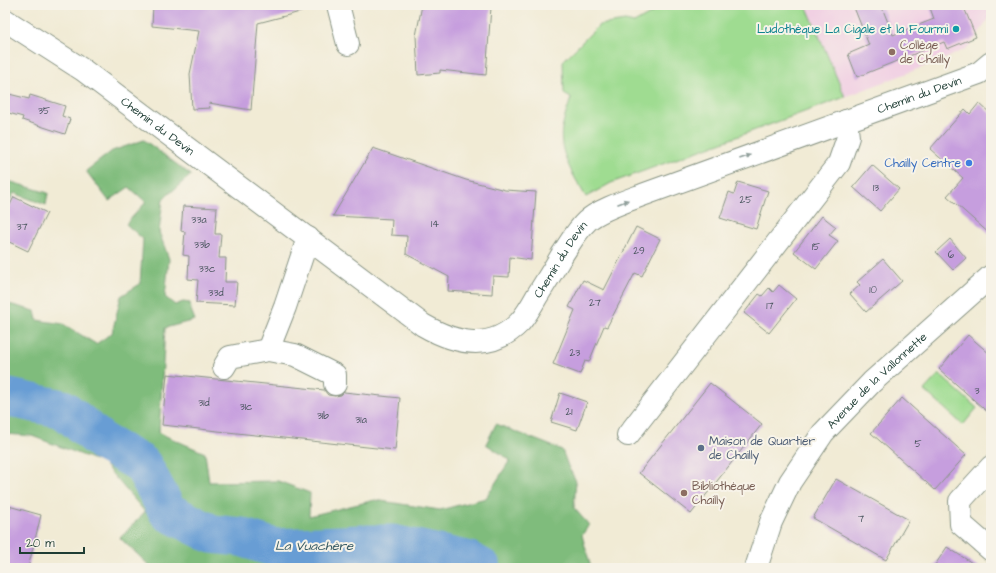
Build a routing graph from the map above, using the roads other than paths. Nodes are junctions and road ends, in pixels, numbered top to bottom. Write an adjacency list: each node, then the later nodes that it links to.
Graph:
1 (338, 5): 3 (street)
2 (5, 20): 6 (street, Chemin du Devin)
3 (348, 44)
4 (991, 63): 5 (street, Chemin du Devin)
5 (846, 121): 6 (street, Chemin du Devin, one-way to 5); 13 (street)
6 (308, 238): 8 (street)
7 (991, 276): 16 (street, Avenue de la Vallonnette)
8 (285, 307): 9 (street); 10 (street)
9 (268, 350): 10 (street); 11 (street)
10 (295, 355): 12 (street)
11 (224, 367)
12 (335, 384)
13 (628, 435)
14 (991, 467): 15 (street)
15 (991, 550)
16 (756, 568)

